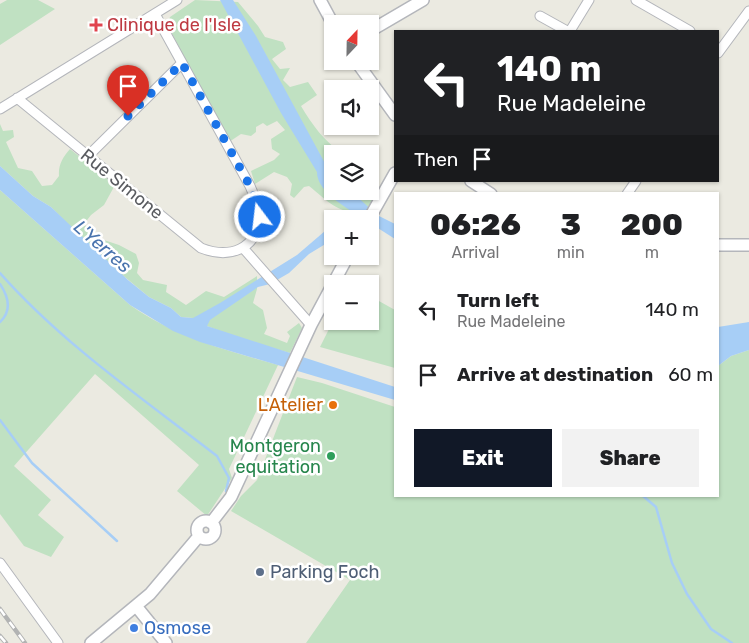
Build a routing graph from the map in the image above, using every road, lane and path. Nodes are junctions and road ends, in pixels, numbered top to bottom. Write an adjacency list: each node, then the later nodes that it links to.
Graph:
1 (177, 0): 7 (street)
2 (320, 0): 8 (street)
3 (423, 0): 10 (street)
4 (589, 0): 12 (street)
5 (636, 0): 13 (street)
6 (749, 11): 14 (street)
7 (155, 14): 15 (street); 17 (street)
8 (328, 15)
9 (540, 16): 11 (street)
10 (379, 26)
11 (566, 30)
12 (569, 30)
13 (688, 30)
14 (719, 49)
15 (182, 63): 20 (street); 27 (street)
16 (362, 70): 19 (street)
17 (17, 98): 18 (street); 20 (street, Rue Simone)
18 (0, 109)
19 (394, 114)
20 (88, 156): 27 (street, Rue Simone)
21 (394, 175): 24 (street)
22 (475, 182): 23 (street)
23 (488, 192)
24 (375, 210)
25 (719, 245): 26 (street)
26 (749, 245)
27 (244, 249): 29 (street)
28 (343, 265): 29 (street)
29 (311, 325): 31 (street)
30 (0, 564): 32 (street)
31 (136, 606): 33 (street); 34 (street)
32 (58, 643)
33 (92, 643)
34 (166, 643)

